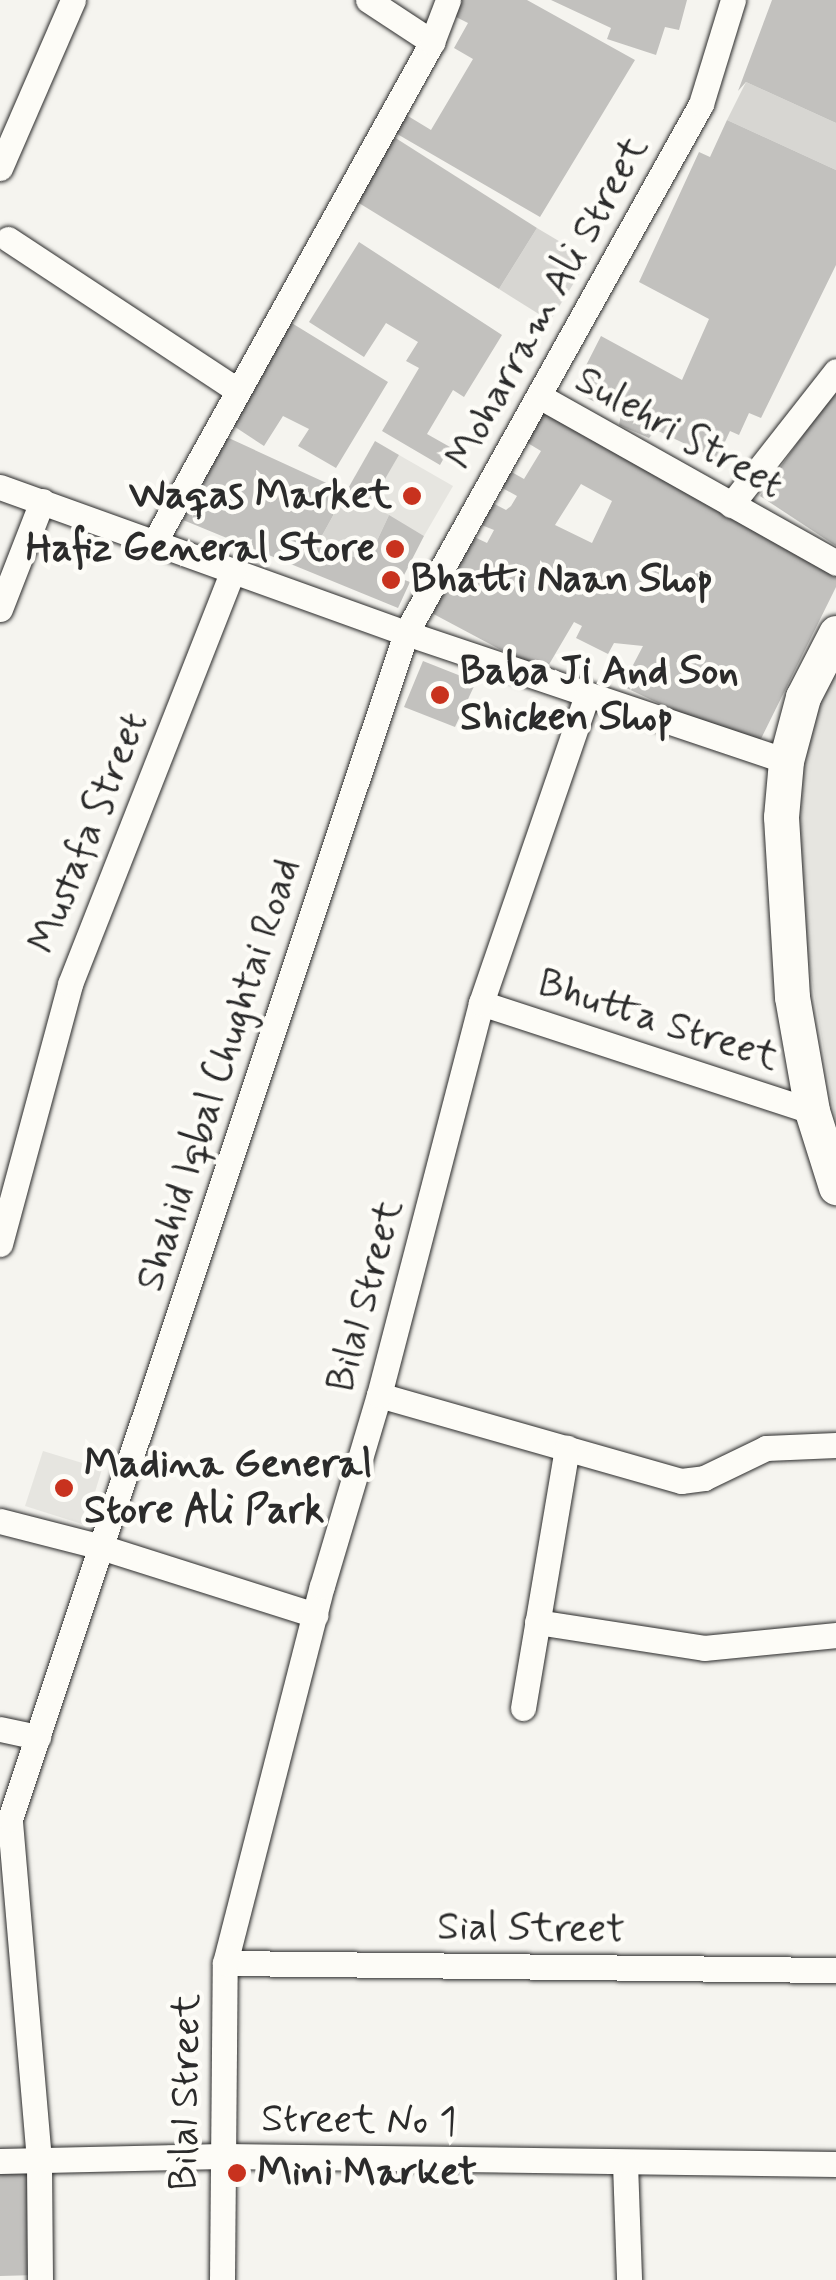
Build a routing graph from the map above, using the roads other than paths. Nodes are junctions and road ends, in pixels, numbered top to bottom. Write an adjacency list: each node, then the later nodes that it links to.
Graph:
1 (72, 0): 6 (street)
2 (368, 0): 5 (street)
3 (448, 0): 5 (street)
4 (733, 0): 10 (street, Moharram Ali Street)
5 (432, 42): 9 (street)
6 (0, 168)
7 (8, 238): 9 (street)
8 (836, 371): 13 (street)
9 (237, 390): 14 (street)
10 (538, 396): 13 (street, Sulehri Street); 18 (street, Moharram Ali Street)
11 (0, 487): 12 (street)
12 (42, 501): 14 (street); 17 (street)
13 (731, 506): 15 (street, Sulehri Street)
14 (154, 541): 16 (street)
15 (836, 563)
16 (233, 572): 18 (street); 25 (street, Mustafa Street)
17 (0, 609)
18 (406, 633): 20 (street); 30 (street, Shahid Iqbal Chughtai Road)
19 (836, 633): 21 (street)
20 (587, 696): 21 (street); 22 (street, Bilal Street)
21 (786, 761): 23 (street)
22 (481, 1003): 23 (street, Bhutta Street); 26 (street, Bilal Street)
23 (812, 1111): 24 (street)
24 (836, 1187)
25 (0, 1244)
26 (379, 1395): 28 (street); 31 (street, Bilal Street)
27 (836, 1445): 28 (street)
28 (567, 1448): 32 (street)
29 (0, 1521): 30 (street)
30 (101, 1547): 31 (street); 36 (street, Shahid Iqbal Chughtai Road)
31 (315, 1615): 38 (street, Bilal Street)
32 (537, 1622): 33 (street); 34 (street)
33 (836, 1635)
34 (523, 1708)
35 (0, 1729): 36 (street)
36 (38, 1737): 37 (street, Shahid Iqbal Chughtai Road)
37 (8, 1927): 41 (street, Shahid Iqbal Chughtai Road)
38 (226, 1962): 39 (street, Sial Street); 40 (street, Bilal Street)
39 (836, 1970)
40 (223, 2156): 41 (street, Street No 1); 43 (street, Street No 1); 46 (street, Bilal Street)
41 (39, 2160): 42 (street, Street No 1); 45 (street, Shahid Iqbal Chughtai Road)
42 (0, 2161)
43 (625, 2164): 44 (street, Street No 1); 47 (street)
44 (836, 2164)
45 (40, 2280)
46 (222, 2280)
47 (629, 2280)

